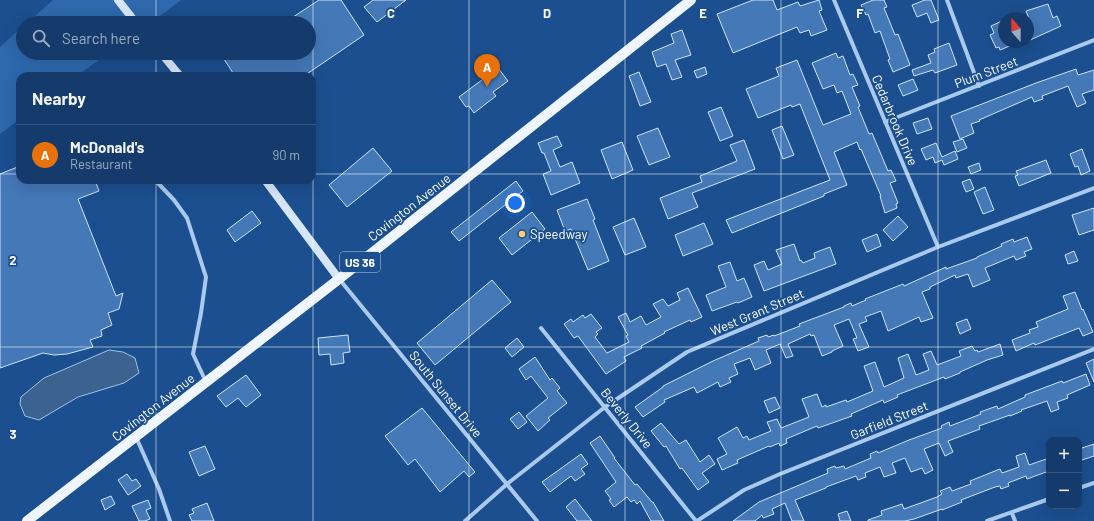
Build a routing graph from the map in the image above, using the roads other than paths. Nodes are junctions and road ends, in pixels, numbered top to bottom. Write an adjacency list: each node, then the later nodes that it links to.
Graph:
1 (118, 0): 5 (main road)
2 (691, 0): 15 (main road, Covington Avenue / US 36)
3 (834, 0): 10 (street, Cedarbrook Drive)
4 (947, 0): 9 (street)
5 (131, 16)
6 (1094, 40): 9 (street, Plum Street)
7 (167, 60): 8 (main road)
8 (177, 72)
9 (979, 86): 10 (street, Plum Street)
10 (884, 122): 14 (street, Cedarbrook Drive)
11 (159, 184): 18 (street)
12 (268, 184): 15 (main road)
13 (1094, 188): 14 (street, West Grant Street)
14 (938, 246): 19 (street, West Grant Street)
15 (339, 279): 18 (main road, Covington Avenue / US 36); 22 (street, South Sunset Drive)
16 (542, 328): 19 (street, Beverly Drive)
17 (1094, 349): 30 (street, Garfield Street)
18 (206, 382): 20 (main road, Covington Avenue / US 36)
19 (605, 408): 22 (street, West Grant Street); 30 (street, Beverly Drive)
20 (136, 437): 26 (main road, Covington Avenue / US 36); 27 (street)
21 (1094, 483): 23 (street)
22 (507, 484): 28 (street, West Grant Street); 29 (street, South Sunset Drive)
23 (1082, 487)
24 (1046, 500): 25 (street)
25 (1012, 513): 31 (street); 32 (street)
26 (27, 521)
27 (170, 521)
28 (465, 521)
29 (537, 521)
30 (696, 521)
31 (987, 521)
32 (1015, 521)

